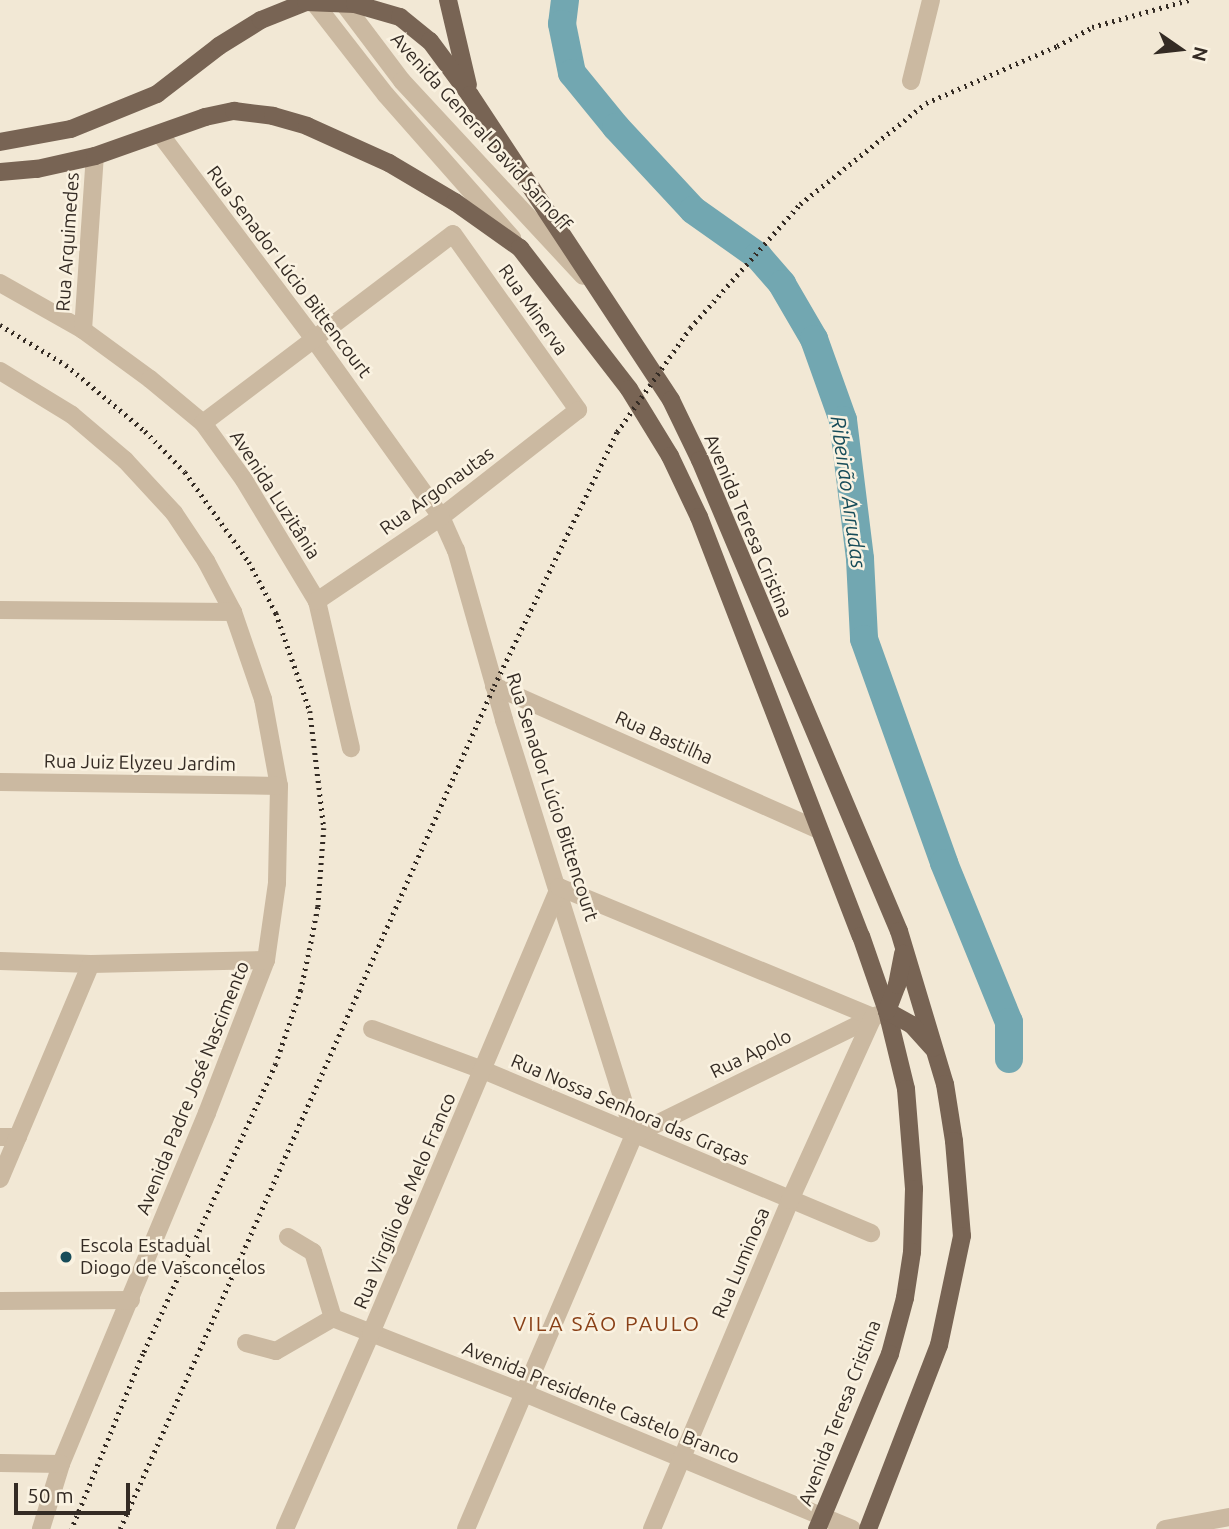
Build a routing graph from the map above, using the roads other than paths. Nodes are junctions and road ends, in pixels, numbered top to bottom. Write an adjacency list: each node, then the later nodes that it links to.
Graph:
1 (312, 0): 11 (street)
2 (341, 0): 13 (street, Avenida General David Sarnoff)
3 (448, 0): 6 (main road)
4 (931, 0): 5 (street)
5 (911, 80)
6 (470, 95): 8 (main road, Avenida Teresa Cristina); 13 (main road, Avenida Teresa Cristina)
7 (160, 134): 9 (main road, Avenida Teresa Cristina); 11 (main road, Avenida Teresa Cristina); 15 (street, Rua Senador Lúcio Bittencourt)
8 (0, 142)
9 (95, 156): 10 (main road, Avenida Teresa Cristina); 14 (street, Rua Arquimedes)
10 (0, 172)
11 (520, 247): 27 (main road, Avenida Teresa Cristina)
12 (0, 283): 14 (street, Avenida Luzitânia)
13 (595, 289): 29 (main road, Avenida Teresa Cristina)
14 (83, 330): 18 (street, Avenida Luzitânia)
15 (313, 338): 17 (street, Rua Minerva); 18 (street); 19 (street, Rua Senador Lúcio Bittencourt)
16 (0, 370): 22 (street, Avenida Padre José Nascimento)
17 (578, 410): 19 (street, Rua Argonautas)
18 (203, 423): 20 (street, Avenida Luzitânia)
19 (441, 517): 20 (street, Rua Argonautas); 23 (street, Rua Senador Lúcio Bittencourt)
20 (317, 601): 24 (street, Avenida Luzitânia)
21 (0, 610): 22 (street)
22 (233, 612): 26 (street, Avenida Padre José Nascimento)
23 (494, 686): 27 (street, Rua Bastilha); 28 (street, Rua Senador Lúcio Bittencourt)
24 (351, 748)
25 (0, 782): 26 (street, Rua Juiz Elyzeu Jardim)
26 (279, 786): 30 (street, Avenida Padre José Nascimento)
27 (817, 829): 33 (main road, Avenida Teresa Cristina)
28 (559, 887): 33 (street); 36 (street, Rua Virgílio de Melo Franco); 37 (street, Rua Senador Lúcio Bittencourt)
29 (903, 945): 33 (main road); 35 (main road, Avenida Teresa Cristina)
30 (266, 960): 32 (street); 43 (street, Avenida Padre José Nascimento)
31 (0, 961): 32 (street)
32 (92, 964): 38 (street)
33 (880, 1014): 35 (main road); 37 (street, Rua Apolo); 40 (street, Rua Luminosa); 53 (main road, Avenida Teresa Cristina)
34 (372, 1029): 36 (street, Rua Nossa Senhora das Graças)
35 (939, 1059): 59 (main road, Avenida Teresa Cristina)
36 (483, 1070): 37 (street, Rua Nossa Senhora das Graças); 46 (street, Rua Virgílio de Melo Franco)
37 (634, 1135): 40 (street, Rua Nossa Senhora das Graças); 48 (street)
38 (9, 1137): 39 (street)
39 (0, 1179)
40 (790, 1200): 41 (street, Rua Nossa Senhora das Graças); 49 (street, Rua Luminosa)
41 (871, 1233)
42 (288, 1237): 45 (street)
43 (131, 1300): 44 (street); 51 (street, Avenida Padre José Nascimento)
44 (0, 1301)
45 (333, 1318): 46 (street, Avenida Presidente Castelo Branco); 47 (street)
46 (372, 1333): 48 (street, Avenida Presidente Castelo Branco); 55 (street, Rua Virgílio de Melo Franco)
47 (246, 1343)
48 (524, 1393): 49 (street, Avenida Presidente Castelo Branco); 56 (street)
49 (680, 1458): 53 (street, Avenida Presidente Castelo Branco); 57 (street, Rua Luminosa)
50 (0, 1463): 51 (street)
51 (61, 1464): 54 (street, Avenida Padre José Nascimento)
52 (1229, 1517): 60 (street)
53 (819, 1523): 58 (street, Avenida Presidente Castelo Branco)
54 (41, 1529)
55 (285, 1529)
56 (466, 1529)
57 (652, 1529)
58 (852, 1529)
59 (868, 1529)
60 (1165, 1529)

